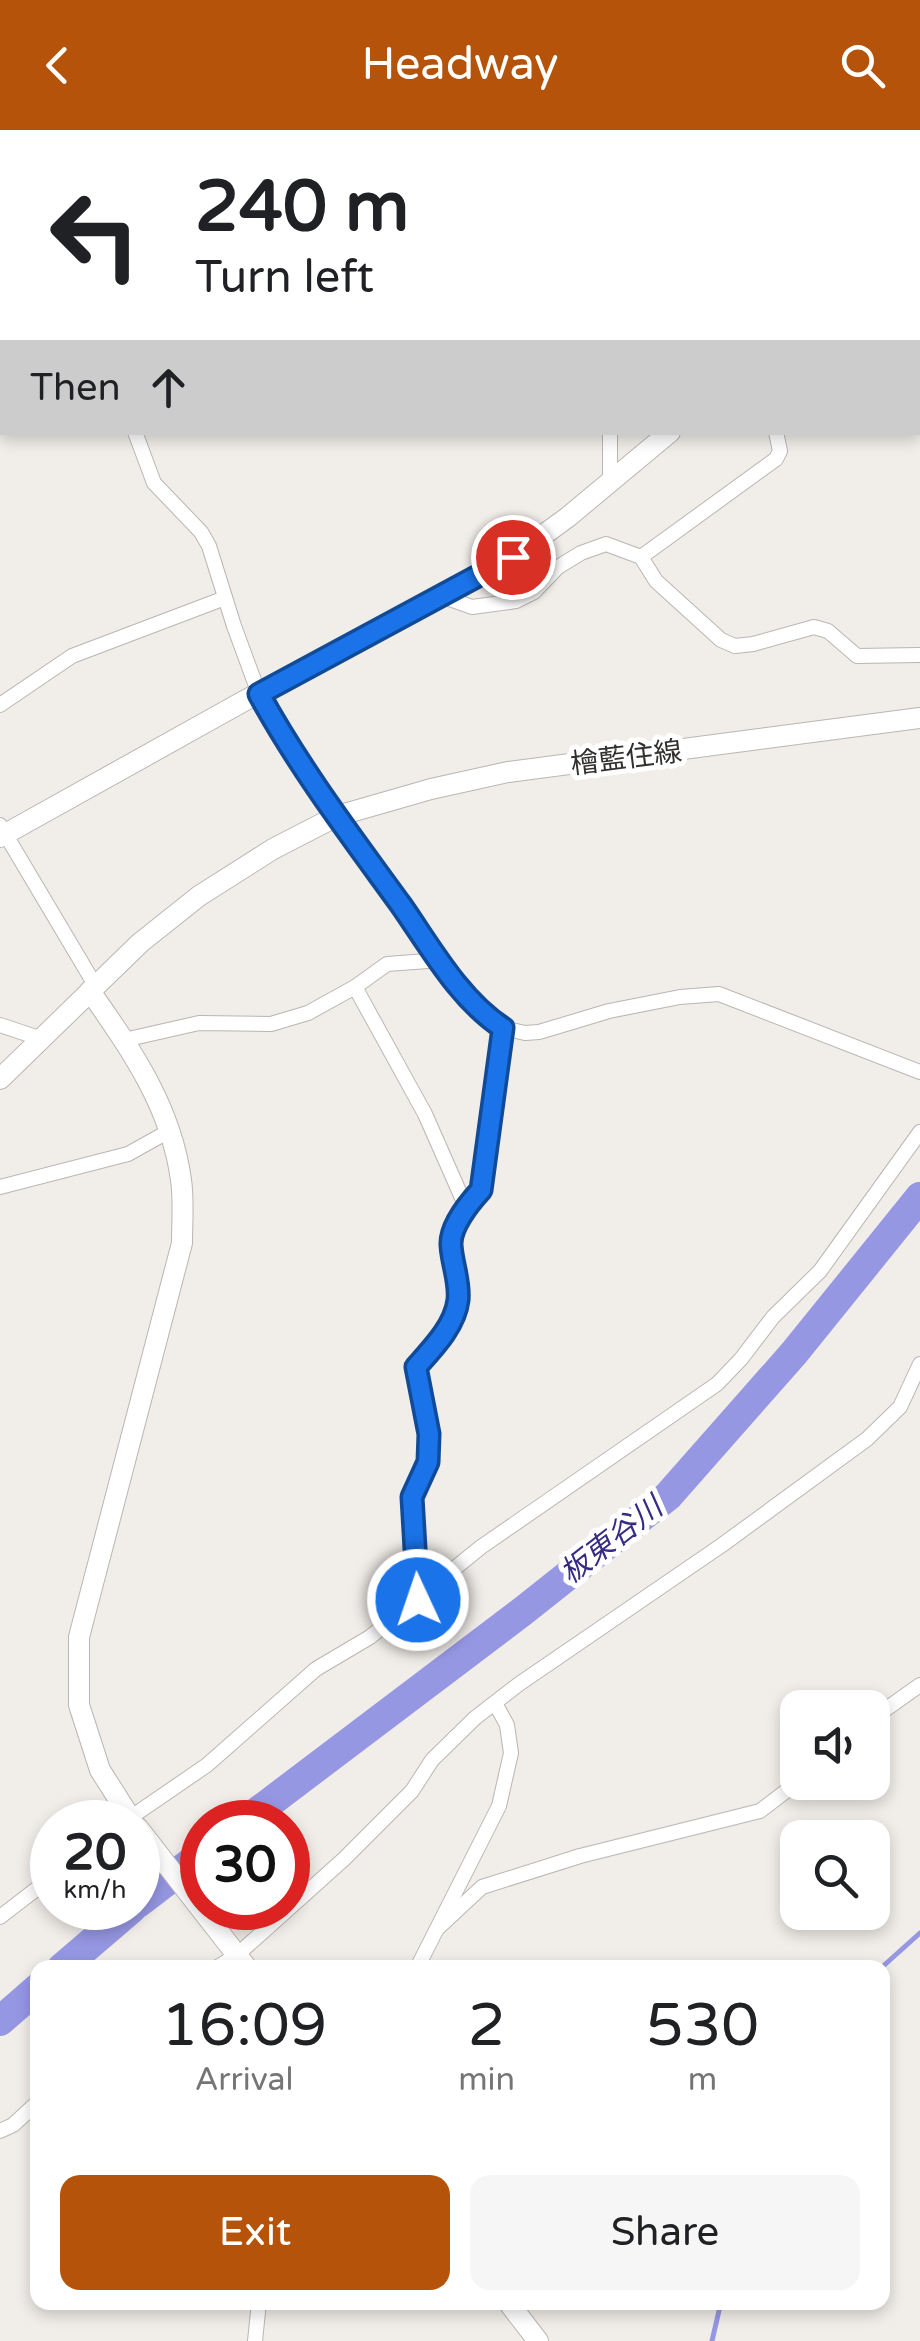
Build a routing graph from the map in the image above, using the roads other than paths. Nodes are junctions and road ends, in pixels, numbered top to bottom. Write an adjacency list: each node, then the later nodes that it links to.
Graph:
1 (136, 435): 8 (street)
2 (610, 435): 5 (street)
3 (666, 435): 5 (main road)
4 (777, 435): 6 (street)
5 (610, 482): 7 (main road)
6 (641, 557): 7 (street); 9 (street)
7 (441, 596): 10 (main road)
8 (225, 598): 10 (street); 11 (street)
9 (920, 655)
10 (259, 694): 13 (main road); 14 (main road)
11 (0, 705)
12 (920, 718): 13 (main road, 檜藍住線)
13 (336, 816): 15 (street); 17 (main road, 檜藍住線)
14 (2, 832): 17 (street)
15 (440, 960): 16 (street); 19 (street)
16 (354, 987): 21 (street); 27 (street)
17 (92, 988): 20 (main road, 檜藍住線); 21 (main road)
18 (0, 1025): 20 (street)
19 (503, 1028): 22 (street); 27 (street)
20 (39, 1038): 23 (main road, 檜藍住線)
21 (124, 1040): 24 (main road)
22 (920, 1072)
23 (0, 1078)
24 (170, 1130): 26 (street); 34 (main road)
25 (920, 1132): 29 (street)
26 (0, 1188)
27 (466, 1207): 29 (street)
28 (920, 1364): 31 (street)
29 (418, 1600): 35 (street)
30 (920, 1684): 32 (street)
31 (496, 1704): 39 (street); 41 (street)
32 (890, 1706)
33 (780, 1796): 39 (street)
34 (118, 1800)
35 (160, 1801)
36 (160, 1859): 40 (main road)
37 (30, 1894): 38 (street)
38 (0, 1917)
39 (437, 1929): 42 (street)
40 (241, 1960)
41 (243, 1960)
42 (421, 1960)
43 (30, 2109): 44 (street)
44 (0, 2130)
45 (259, 2310): 47 (street)
46 (514, 2310): 48 (main road)
47 (255, 2341)
48 (538, 2341)

